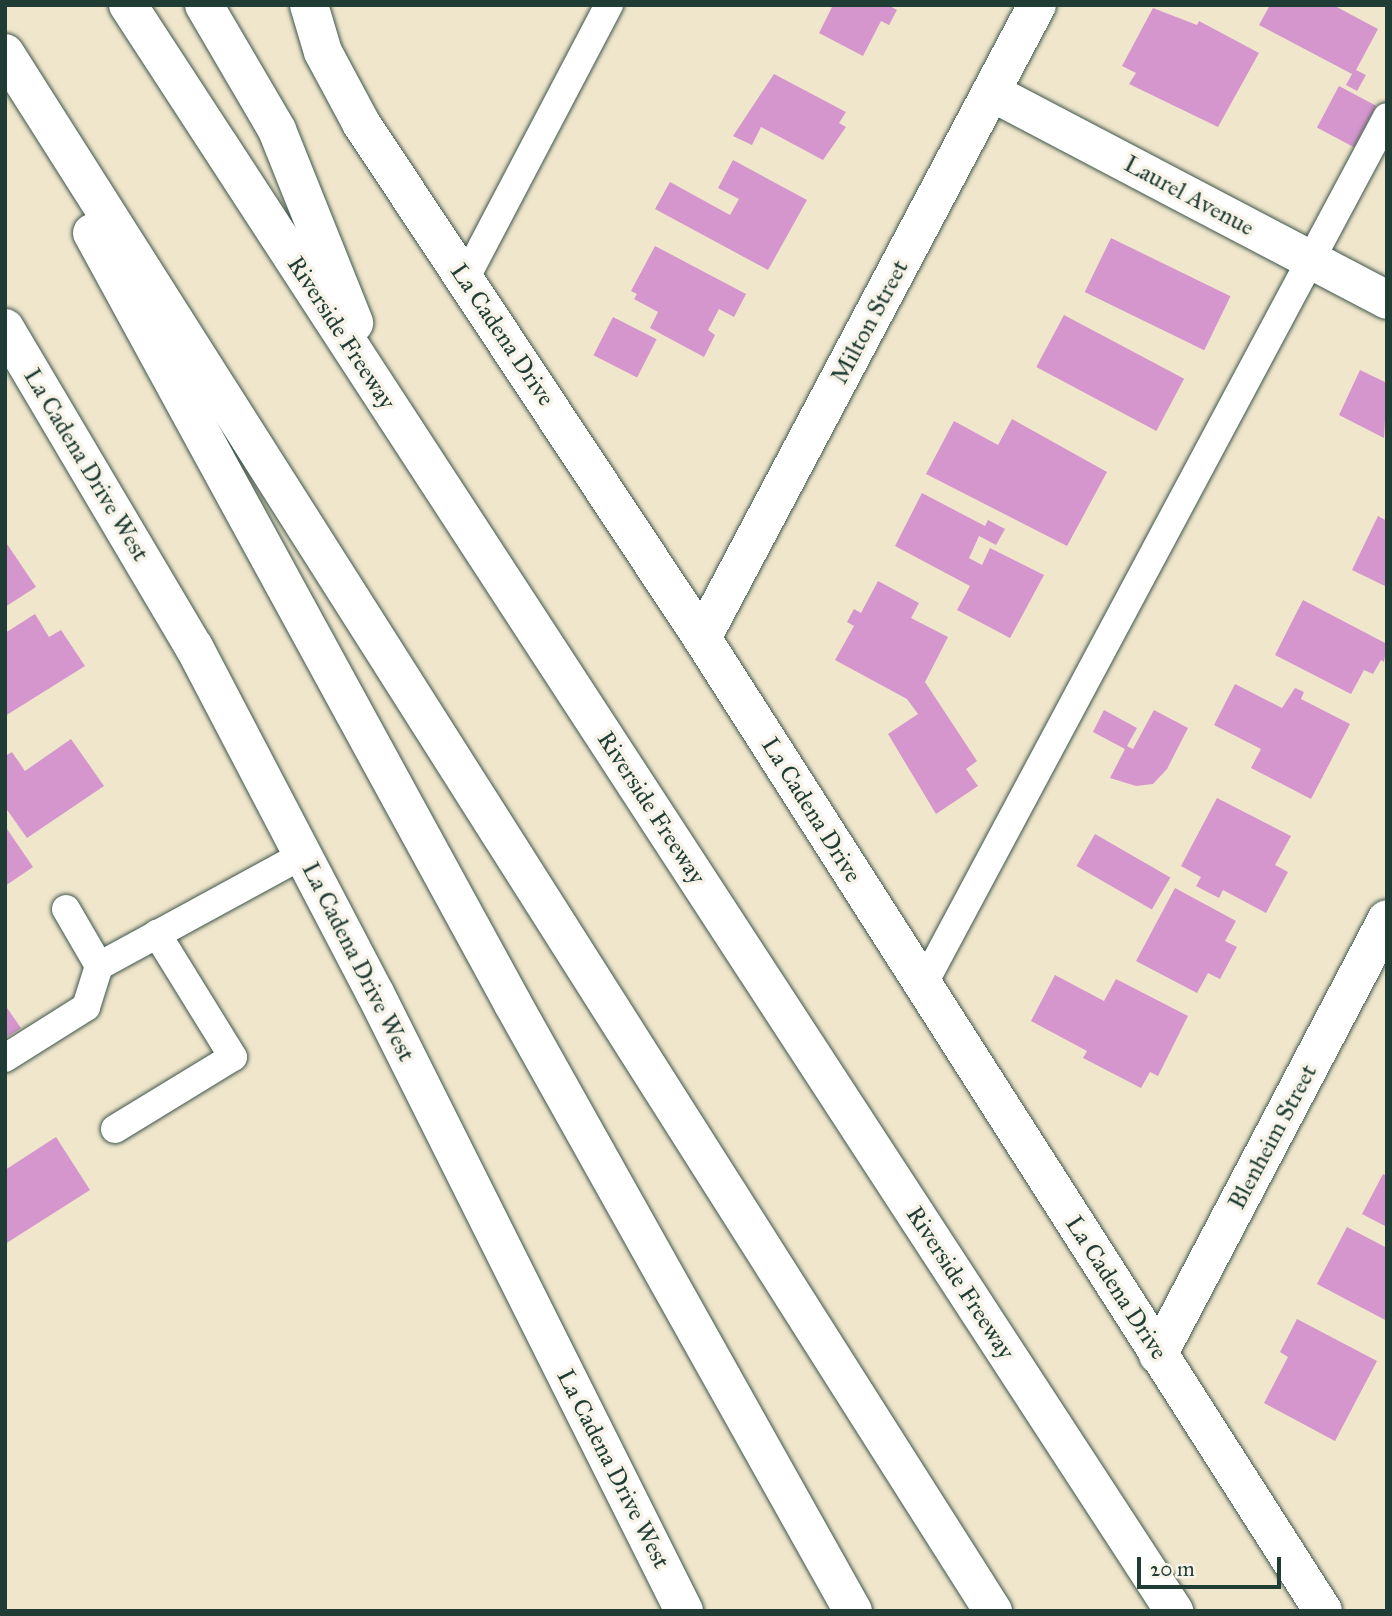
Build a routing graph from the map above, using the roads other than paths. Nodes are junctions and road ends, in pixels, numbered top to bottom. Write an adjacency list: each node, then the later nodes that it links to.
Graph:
1 (128, 5): 14 (main road, Riverside Freeway)
2 (204, 5): 14 (main road)
3 (309, 5): 11 (main road, La Cadena Drive)
4 (609, 5): 11 (lane)
5 (1037, 5): 8 (main road, Milton Street)
6 (5, 52): 25 (main road)
7 (5, 75): 27 (main road)
8 (991, 92): 10 (main road, Laurel Avenue); 15 (main road, Milton Street)
9 (1387, 117): 10 (lane)
10 (1311, 261): 12 (main road, Laurel Avenue); 21 (lane)
11 (465, 279): 15 (main road, La Cadena Drive)
12 (1387, 300)
13 (5, 328): 16 (main road, La Cadena Drive West)
14 (386, 402): 30 (main road, Riverside Freeway)
15 (702, 638): 21 (main road, La Cadena Drive)
16 (303, 855): 19 (lane); 26 (main road, La Cadena Drive West)
17 (66, 909): 20 (lane)
18 (1387, 919): 24 (main road, Blenheim Street)
19 (157, 934): 20 (lane); 23 (lane)
20 (99, 966): 22 (lane)
21 (923, 985): 24 (main road, La Cadena Drive)
22 (5, 1058)
23 (115, 1129)
24 (1158, 1355): 31 (main road, La Cadena Drive)
25 (922, 1502): 28 (main road); 29 (main road)
26 (684, 1611)
27 (853, 1611)
28 (984, 1611)
29 (993, 1611)
30 (1174, 1611)
31 (1323, 1611)

